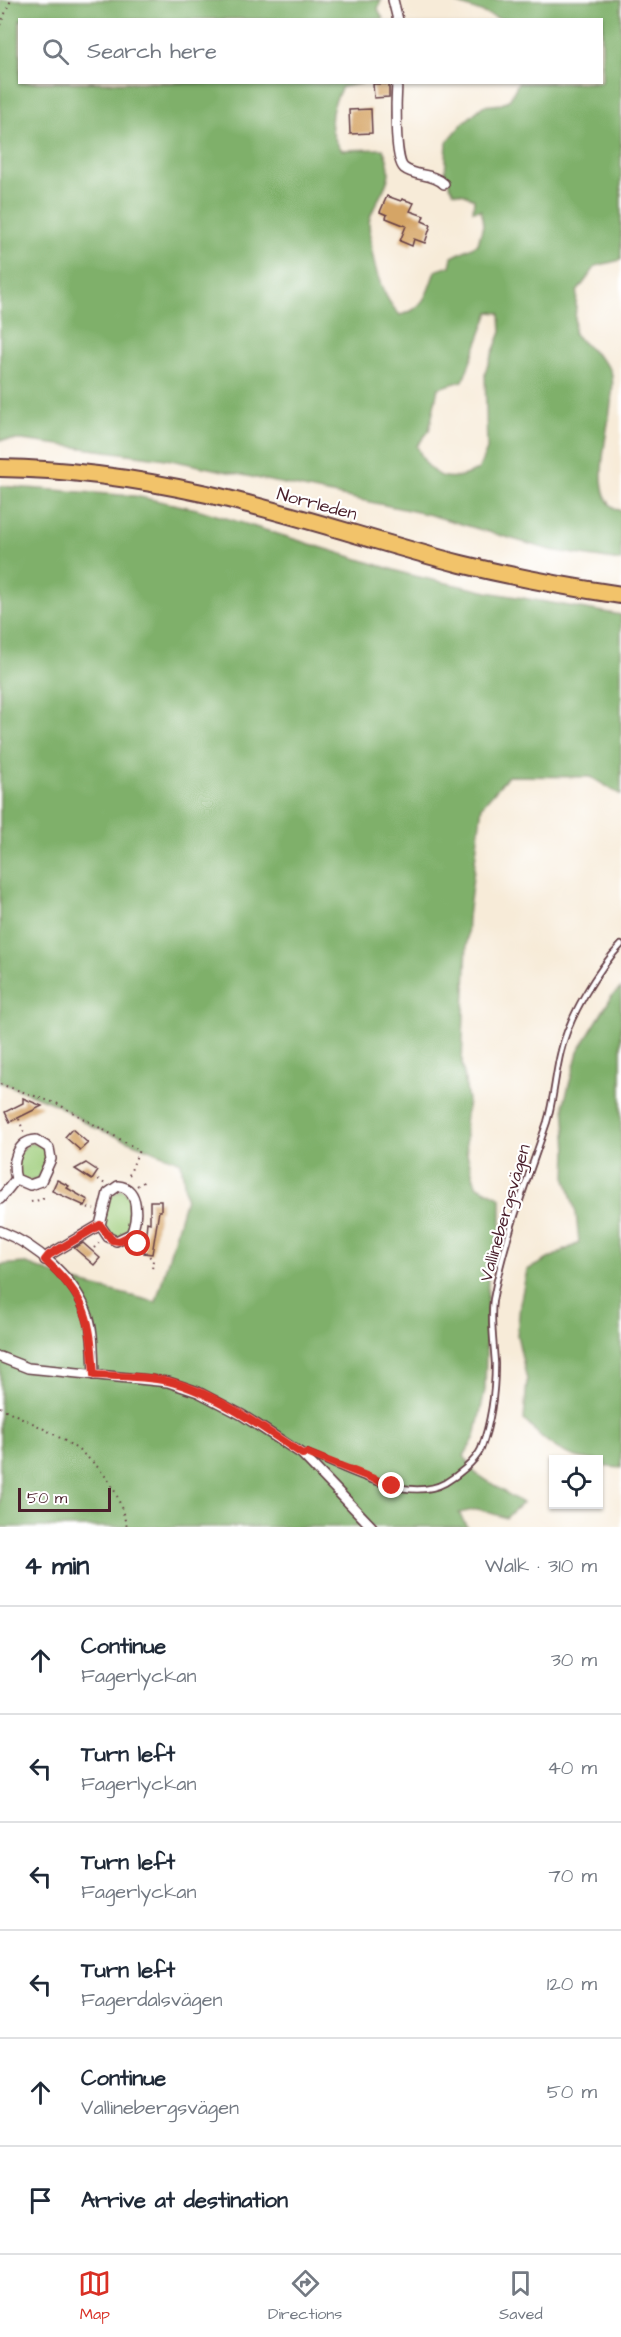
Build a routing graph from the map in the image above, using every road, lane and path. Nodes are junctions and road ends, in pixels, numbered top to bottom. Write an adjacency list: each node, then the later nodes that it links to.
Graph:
1 (11, 0): 4 (path)
2 (393, 0): 3 (street)
3 (398, 18)
4 (0, 25)
5 (397, 84): 6 (street)
6 (444, 184)
7 (0, 468): 8 (highway, Norrleden)
8 (621, 595)
9 (621, 945): 26 (lane, Vallinebergsvägen)
10 (0, 1084): 15 (path)
11 (19, 1119): 12 (path)
12 (27, 1142): 13 (street); 14 (street)
13 (16, 1179): 14 (street); 16 (street)
14 (38, 1184): 17 (path)
15 (124, 1187): 18 (street); 20 (street)
16 (0, 1199)
17 (31, 1202)
18 (100, 1225): 20 (street); 21 (street)
19 (0, 1231): 21 (street)
20 (127, 1237): 22 (path)
21 (45, 1260): 24 (street)
22 (153, 1270)
23 (0, 1357): 24 (street)
24 (94, 1375): 26 (street)
25 (0, 1407): 27 (path)
26 (302, 1454): 28 (street)
27 (127, 1527)
28 (372, 1527)

